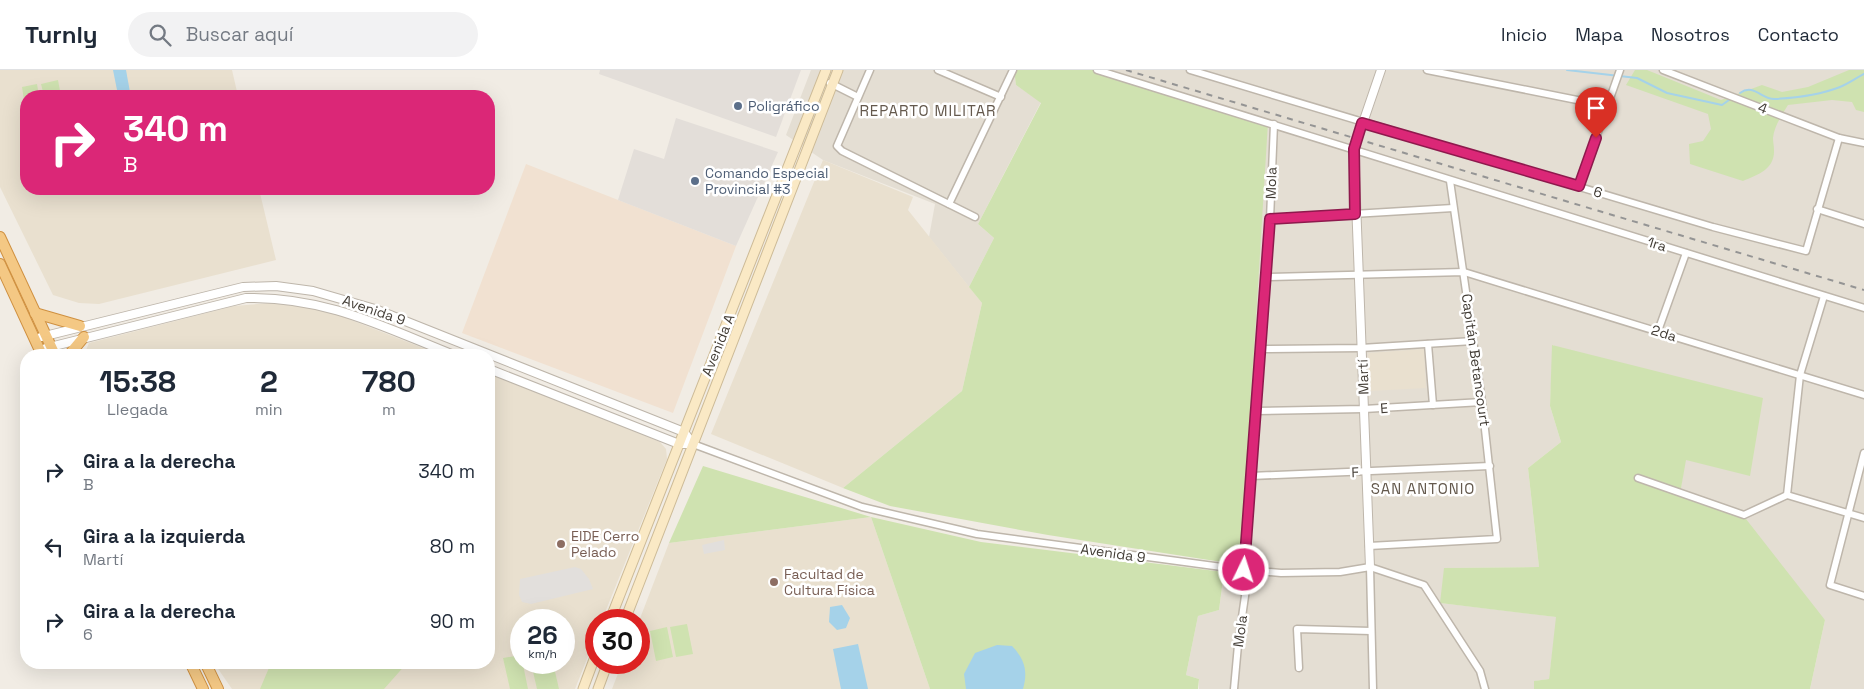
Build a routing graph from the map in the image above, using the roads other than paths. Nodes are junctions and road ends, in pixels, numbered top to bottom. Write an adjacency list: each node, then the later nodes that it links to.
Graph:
1 (826, 70): 12 (main road, Avenida A)
2 (838, 70): 13 (main road, Avenida A)
3 (870, 70): 14 (street)
4 (938, 70): 15 (street)
5 (1012, 70): 15 (street)
6 (1097, 70): 18 (street, 1ra)
7 (1190, 70): 17 (street, 6)
8 (1381, 70): 17 (street, Martí)
9 (1427, 70): 16 (street)
10 (1663, 70): 19 (street, 4)
11 (1620, 71): 16 (street)
12 (822, 80): 13 (street); 67 (main road, Avenida A)
13 (833, 85): 14 (street); 69 (main road, Avenida A)
14 (858, 97): 24 (street)
15 (1001, 97): 24 (street)
16 (1607, 106): 23 (street)
17 (1362, 123): 21 (street, Martí); 23 (street, 6)
18 (1274, 124): 21 (street, 1ra); 29 (street, Mola)
19 (1839, 138): 20 (street, 4); 26 (street)
20 (1864, 143)
21 (1354, 149): 22 (street, 1ra); 27 (street, Martí)
22 (1450, 181): 25 (street, Capitán Betancourt); 32 (street, 1ra)
23 (1579, 186): 26 (street, 6)
24 (949, 204): 28 (street)
25 (1453, 208): 27 (street); 34 (street, Capitán Betancourt)
26 (1817, 209): 30 (street)
27 (1355, 214): 29 (street); 35 (street, Martí)
28 (975, 217)
29 (1270, 219): 36 (street, Mola)
30 (1864, 224)
31 (0, 237): 41 (highway)
32 (1686, 253): 37 (street, 1ra); 43 (street)
33 (0, 264): 47 (highway)
34 (1464, 272): 35 (street, 2da); 43 (street, 2da); 48 (street, Capitán Betancourt)
35 (1359, 275): 36 (street, 2da); 50 (street, Martí)
36 (1266, 277): 58 (street, Mola)
37 (1824, 296): 40 (street, 1ra); 61 (street)
38 (200, 298): 39 (street); 42 (street, Avenida 9); 46 (street, Avenida 9)
39 (203, 308): 45 (street, Avenida 9); 55 (street, Avenida 9)
40 (1864, 308)
41 (35, 313): 42 (highway); 44 (highway)
42 (80, 326): 44 (street, Avenida 9)
43 (1658, 331): 61 (street, 2da)
44 (46, 336): 47 (street, Avenida 9); 52 (highway)
45 (84, 337): 53 (street, Avenida 9); 54 (highway)
46 (448, 338): 56 (street); 57 (street, Avenida 9)
47 (35, 339): 51 (highway)
48 (1473, 341): 49 (street); 63 (street, Capitán Betancourt)
49 (1428, 344): 50 (street); 64 (street)
50 (1361, 348): 58 (street); 65 (street, Martí)
51 (39, 349)
52 (52, 349)
53 (57, 349)
54 (74, 349)
55 (438, 349)
56 (444, 349)
57 (476, 349)
58 (1260, 349): 66 (street, Mola)
59 (495, 357): 67 (street, Avenida 9)
60 (495, 371): 68 (street, Avenida 9)
61 (1800, 374): 62 (street, 2da); 75 (street)
62 (1864, 395)
63 (1482, 402): 64 (street, E); 71 (street, Capitán Betancourt)
64 (1433, 405): 65 (street, E)
65 (1364, 409): 66 (street, E); 72 (street, Martí)
66 (1256, 411): 73 (street, Mola)
67 (684, 432): 68 (main road, Avenida A); 69 (street)
68 (679, 444): 69 (street, Avenida 9); 82 (main road, Avenida A)
69 (693, 444): 80 (street, Avenida 9); 81 (main road, Avenida A)
70 (1864, 453): 76 (street)
71 (1490, 466): 72 (street, F); 78 (street, Capitán Betancourt)
72 (1365, 471): 73 (street, F); 78 (street, Martí)
73 (1251, 476): 80 (street, Mola)
74 (1638, 478): 75 (street)
75 (1788, 495): 76 (street)
76 (1848, 513): 77 (street); 83 (street)
77 (1864, 518)
78 (1369, 546): 79 (street, Martí)
79 (1370, 567): 80 (street, Avenida 9); 86 (street, Martí); 98 (street, Avenida 9)
80 (1244, 570): 96 (street, Mola)
81 (643, 573): 82 (main road); 85 (main road, Avenida A)
82 (627, 577): 84 (main road, Avenida A)
83 (1864, 596)
84 (614, 609)
85 (629, 609)
86 (1371, 631): 87 (street); 97 (street, Martí)
87 (1299, 668)
88 (193, 669): 92 (highway)
89 (208, 669): 93 (highway)
90 (588, 674): 94 (main road)
91 (604, 674): 95 (main road)
92 (203, 689)
93 (218, 689)
94 (582, 689)
95 (598, 689)
96 (1234, 689)
97 (1373, 689)
98 (1486, 689)

